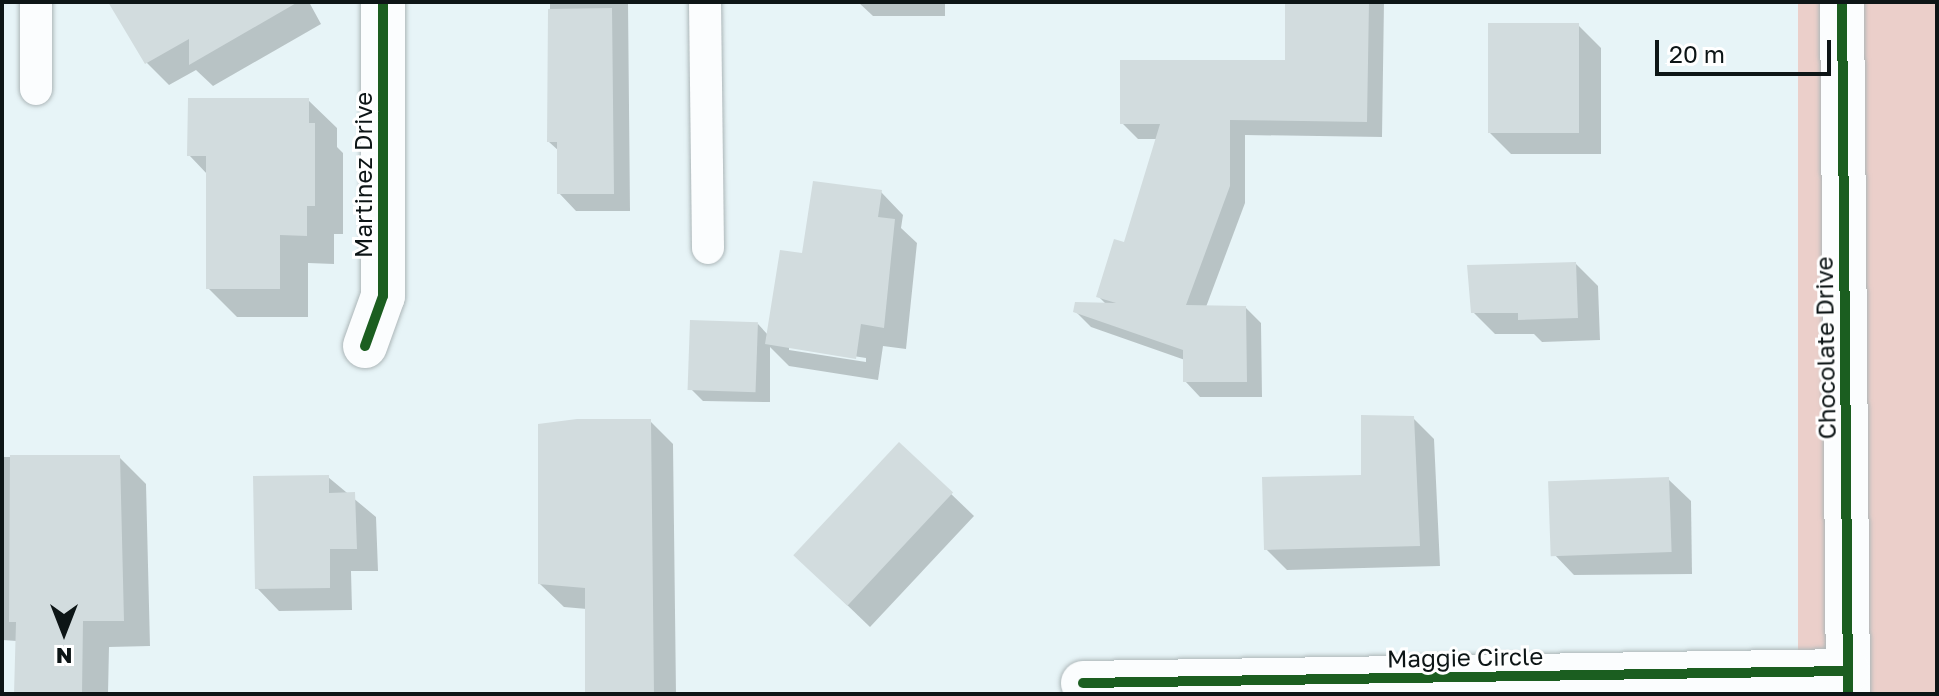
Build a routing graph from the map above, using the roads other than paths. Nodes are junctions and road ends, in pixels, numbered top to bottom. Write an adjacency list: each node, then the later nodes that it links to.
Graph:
1 (36, 2): 5 (lane)
2 (383, 2): 7 (street, Martinez Drive)
3 (705, 2): 6 (lane)
4 (1842, 2): 9 (street, Chocolate Drive)
5 (36, 89)
6 (708, 248)
7 (365, 346)
8 (1083, 683): 9 (street, Maggie Circle)
9 (1848, 683)

